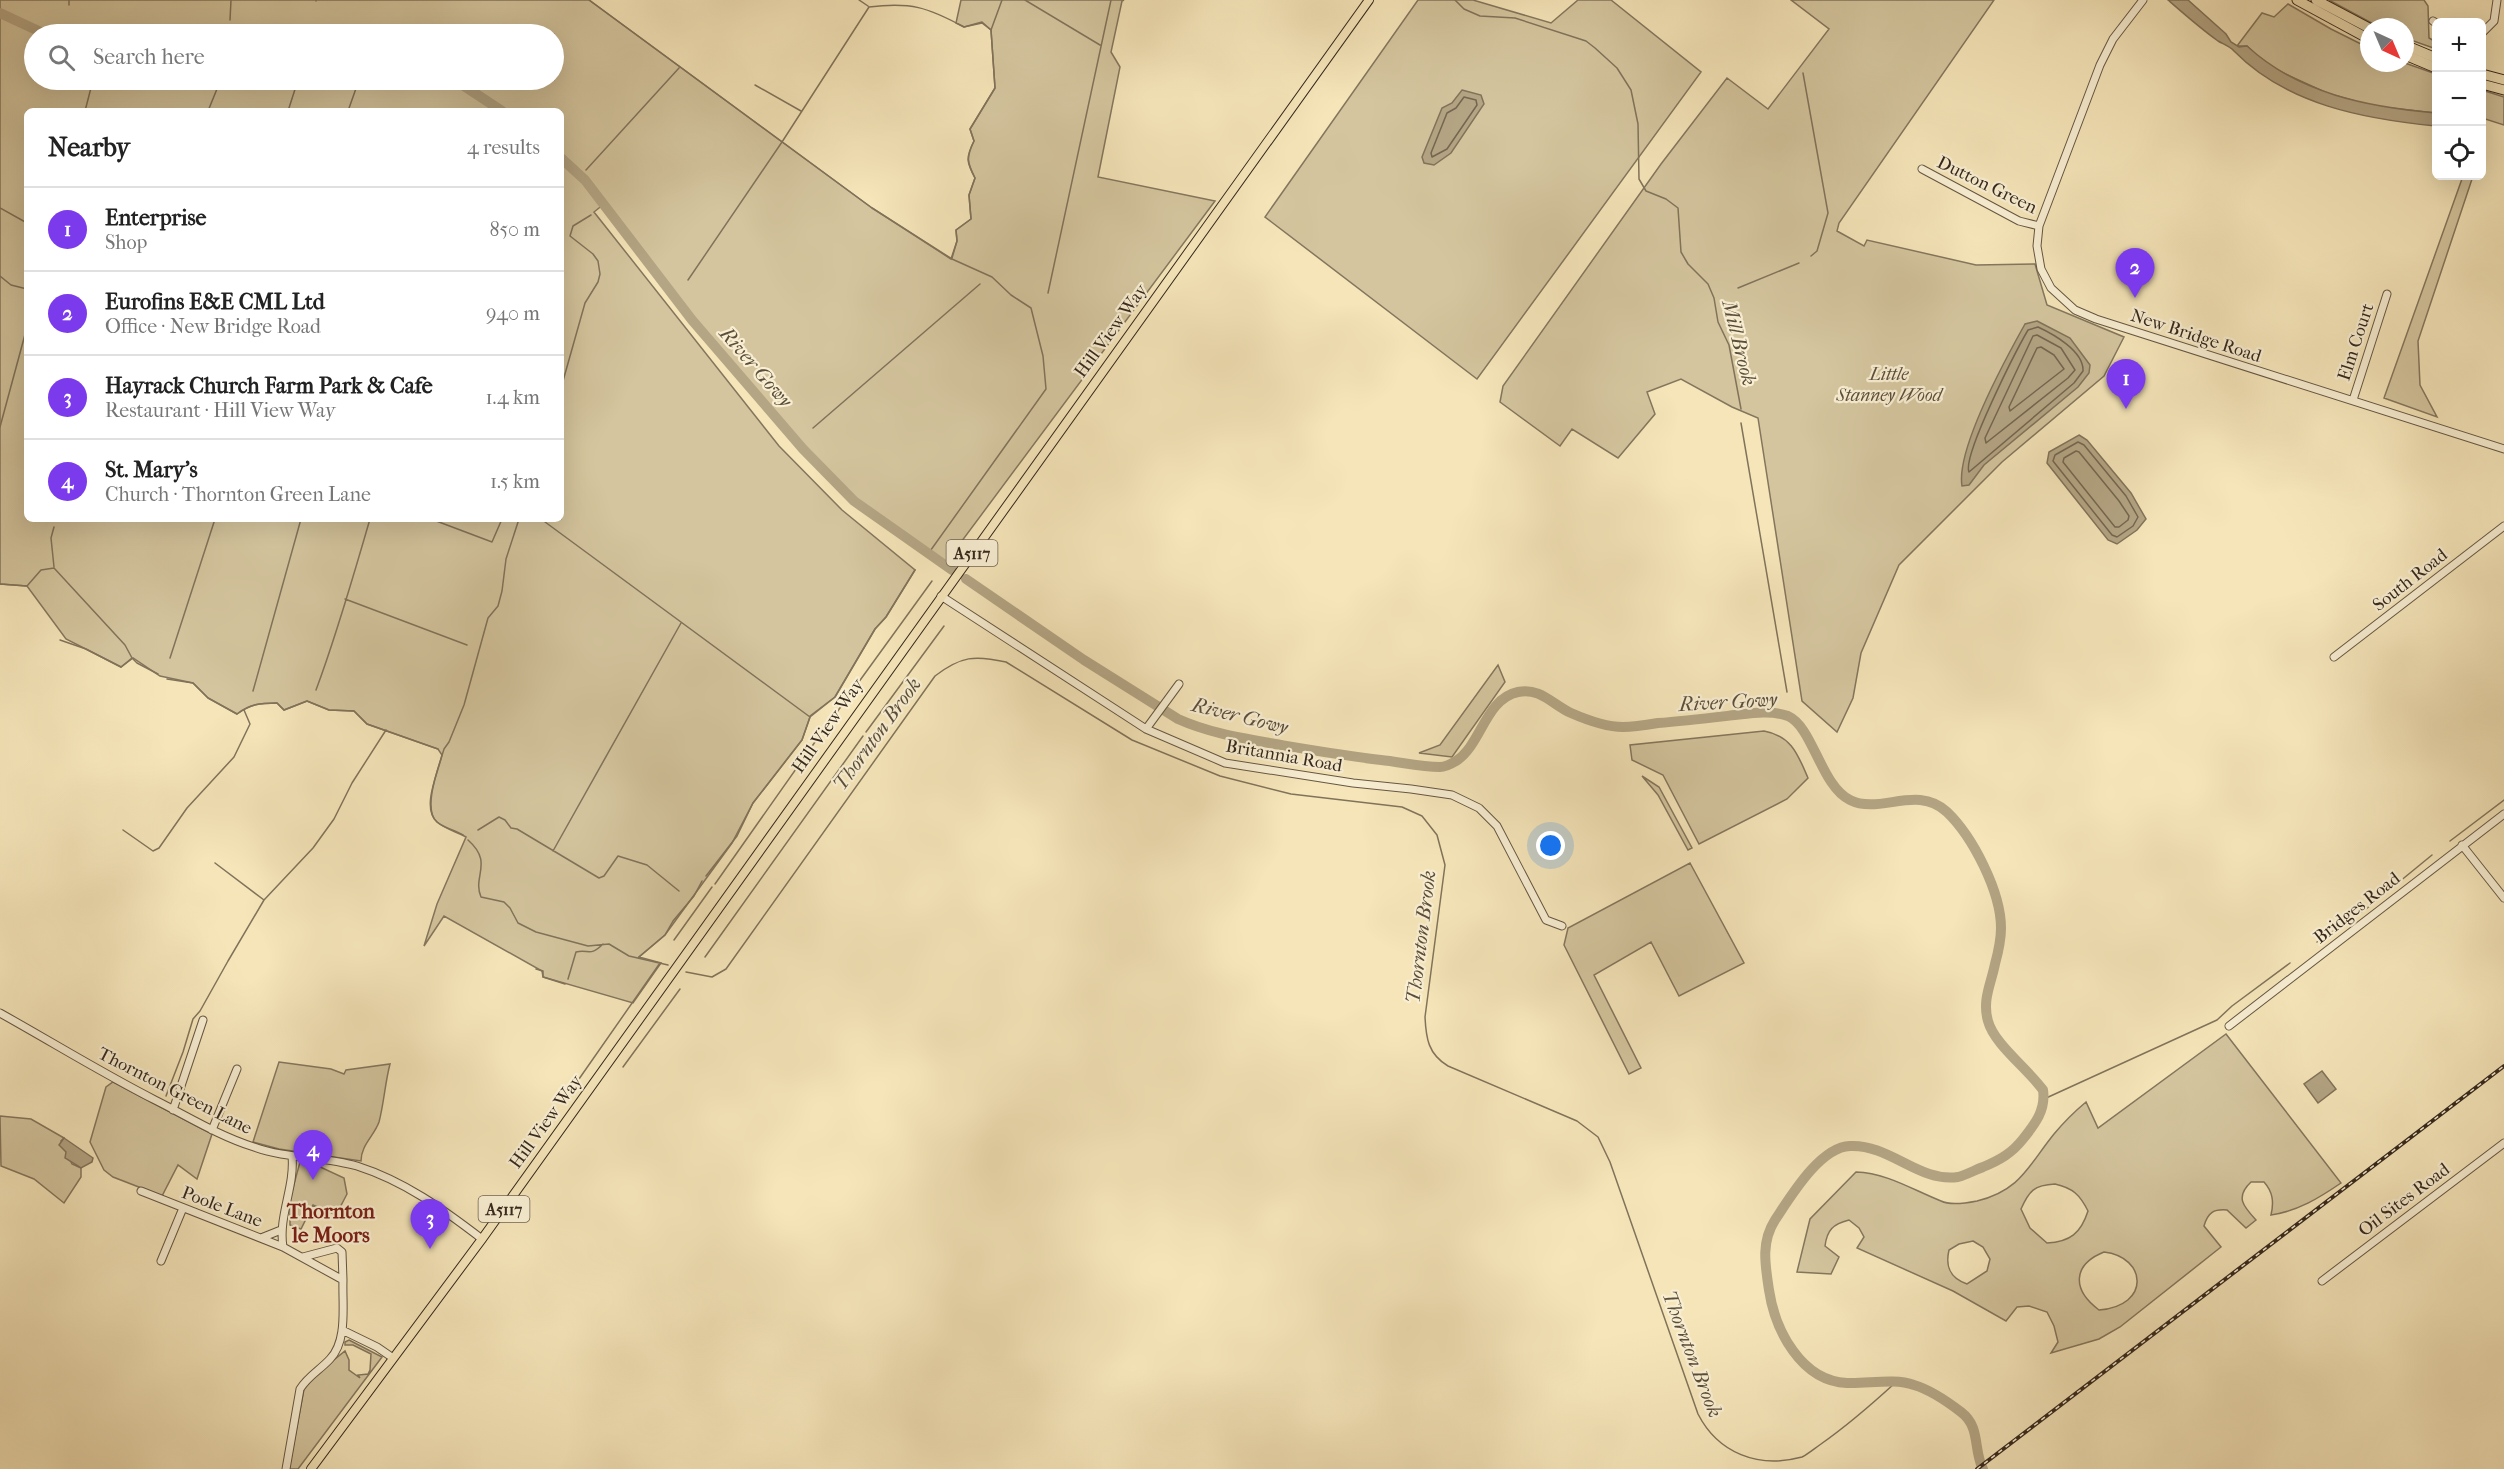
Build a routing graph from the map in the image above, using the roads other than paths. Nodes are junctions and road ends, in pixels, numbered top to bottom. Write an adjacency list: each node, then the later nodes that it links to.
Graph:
1 (1369, 0): 23 (main road, Hill View Way / A5117)
2 (2143, 0): 18 (street, New Bridge Road)
3 (2297, 0): 8 (highway)
4 (2316, 0): 6 (highway)
5 (2497, 0): 7 (street)
6 (2360, 23)
7 (2486, 28)
8 (2360, 34)
9 (2414, 49): 10 (highway)
10 (2432, 56)
11 (2414, 59): 12 (highway)
12 (2432, 66)
13 (2486, 75): 14 (highway)
14 (2504, 80)
15 (2486, 85): 16 (highway)
16 (2504, 90)
17 (1922, 169): 18 (street, Dutton Green)
18 (2039, 226): 20 (street, New Bridge Road)
19 (2387, 294): 20 (street, Elm Court)
20 (2353, 400): 21 (street, New Bridge Road)
21 (2504, 449)
22 (2504, 526): 24 (street, South Road)
23 (941, 596): 26 (street, Britannia Road); 43 (main road, Hill View Way / A5117)
24 (2334, 657)
25 (1179, 684): 26 (street)
26 (1146, 729): 30 (street, Britannia Road)
27 (2504, 814): 28 (street, Bridges Road)
28 (2462, 845): 29 (street); 33 (street, Bridges Road)
29 (2504, 898)
30 (1562, 926)
31 (0, 1013): 35 (street, Thornton Green Lane)
32 (203, 1020): 35 (street)
33 (2229, 1026)
34 (237, 1069): 36 (street)
35 (173, 1110): 36 (street, Thornton Green Lane)
36 (212, 1130): 38 (street, Thornton Green Lane)
37 (2504, 1143): 48 (street, Oil Sites Road)
38 (292, 1156): 41 (street); 43 (street, Thornton Green Lane)
39 (141, 1191): 40 (street, Poole Lane)
40 (183, 1208): 42 (street, Poole Lane); 46 (street)
41 (280, 1230): 42 (street); 44 (street)
42 (261, 1238): 44 (street, Poole Lane)
43 (482, 1239): 50 (main road, Hill View Way / A5117)
44 (283, 1247): 45 (street, Poole Lane)
45 (303, 1257): 47 (street, Poole Lane); 47 (street)
46 (160, 1261)
47 (343, 1280): 49 (street)
48 (2322, 1281)
49 (342, 1330): 50 (street); 51 (street)
50 (393, 1358): 52 (main road, Hill View Way / A5117)
51 (286, 1469)
52 (311, 1469)

